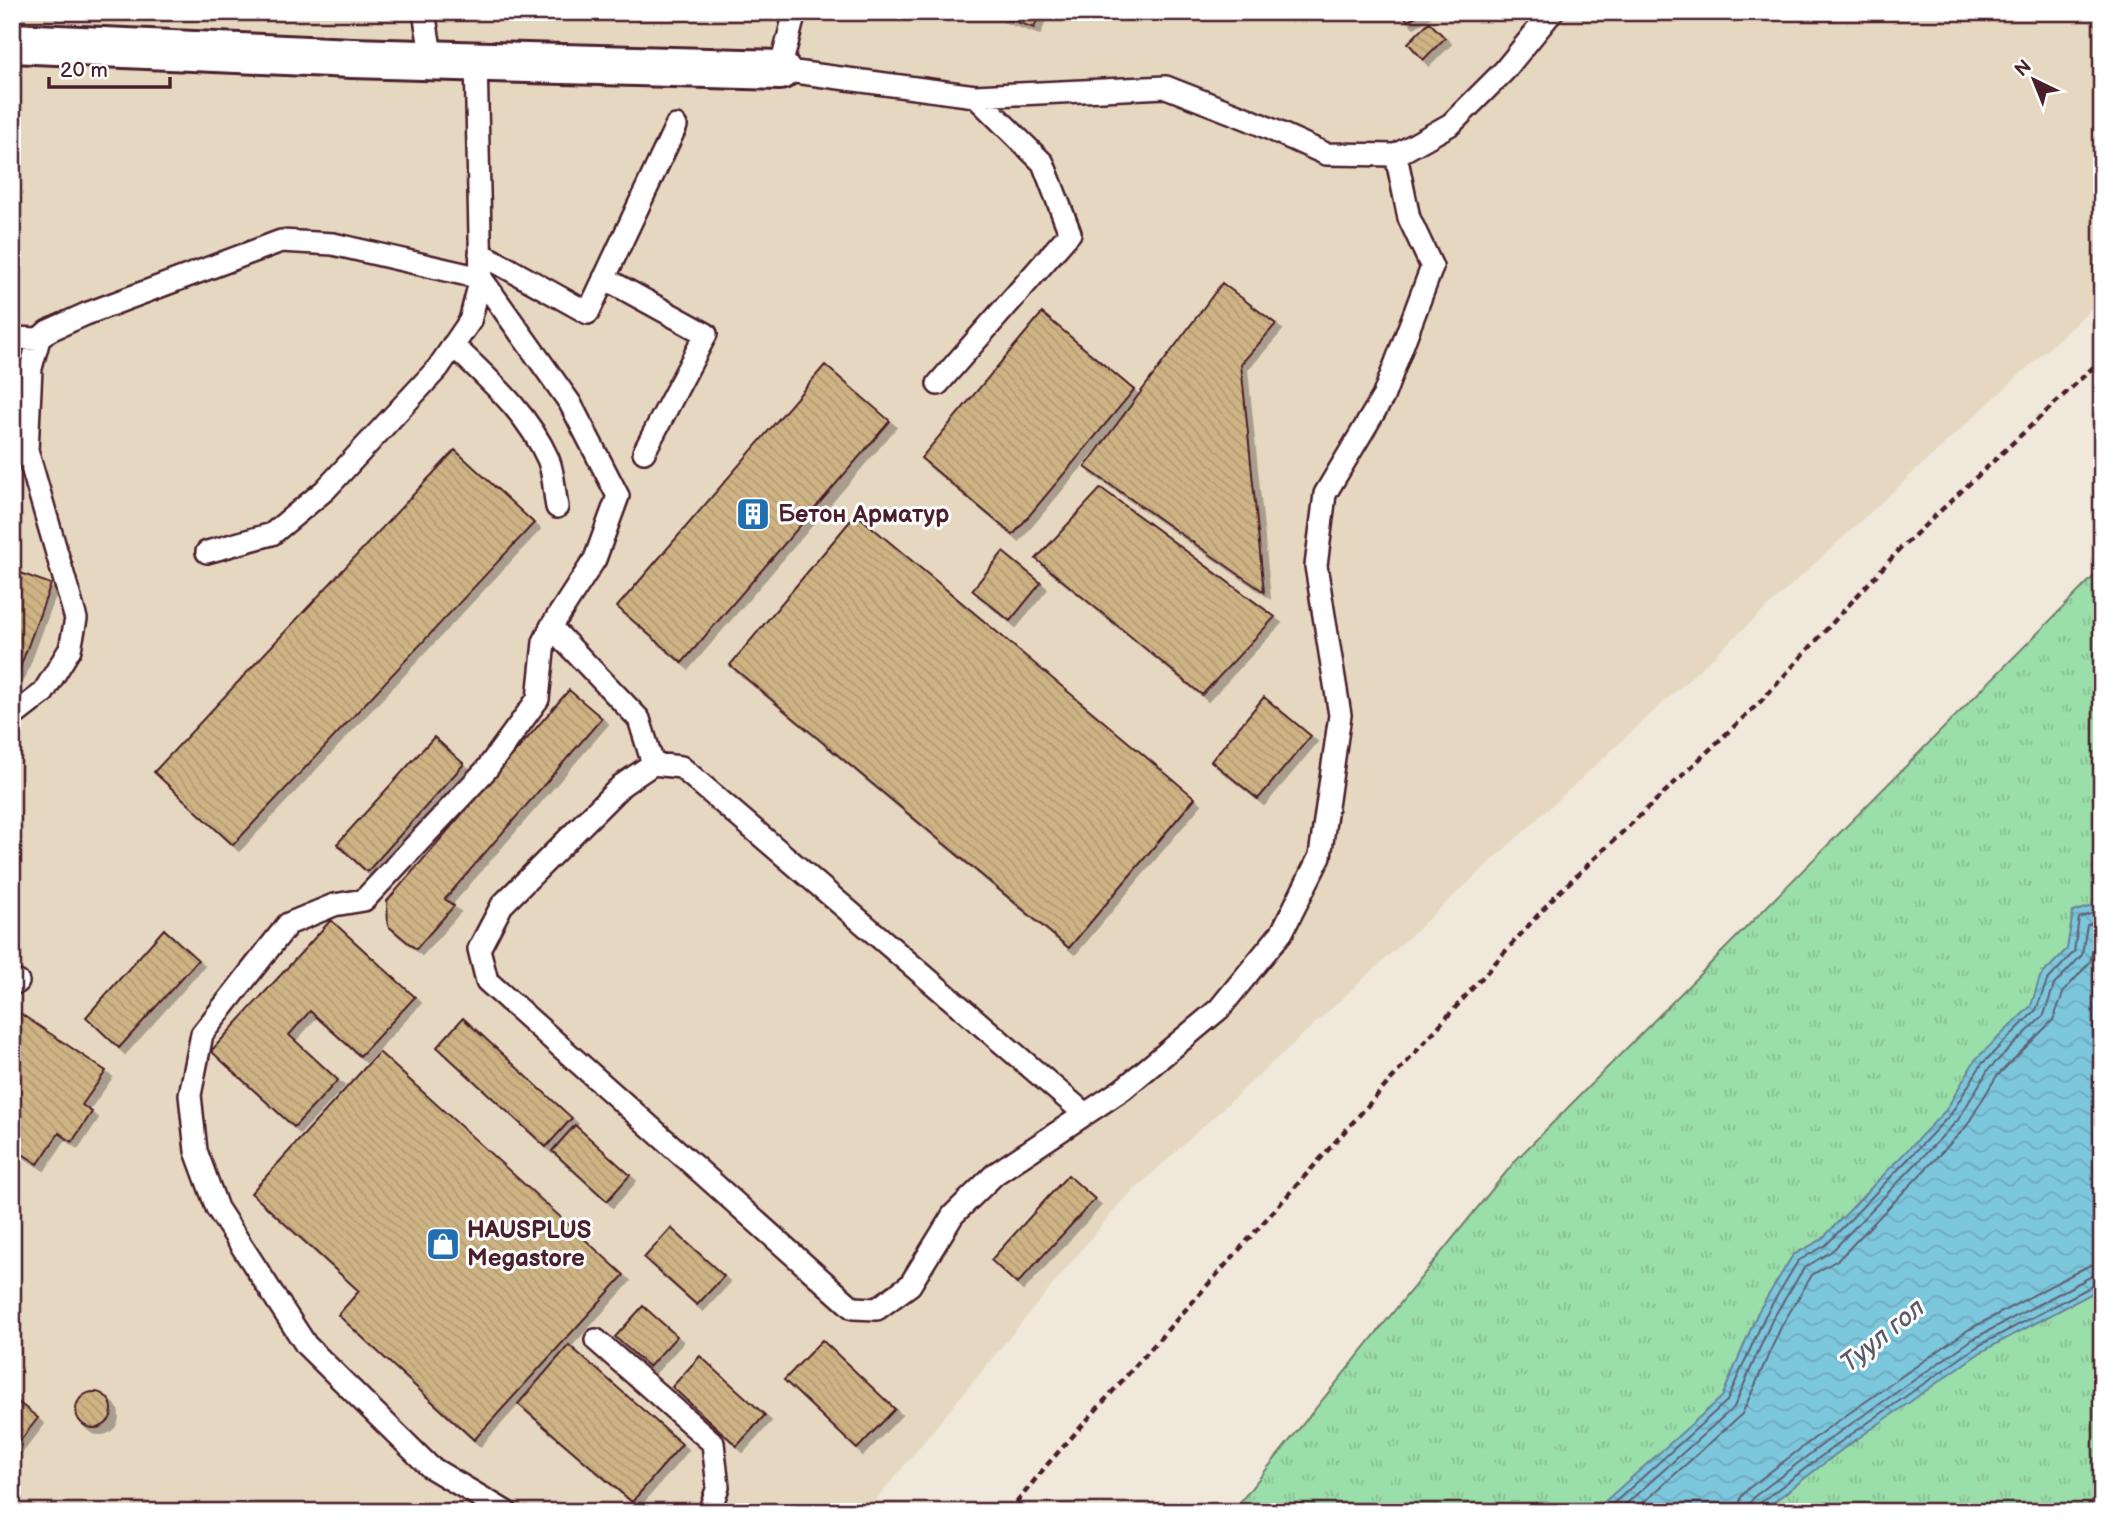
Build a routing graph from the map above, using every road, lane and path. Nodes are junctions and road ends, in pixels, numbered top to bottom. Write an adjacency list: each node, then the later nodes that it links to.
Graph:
1 (424, 12): 5 (lane)
2 (795, 12): 7 (lane)
3 (1552, 12): 10 (lane)
4 (12, 43): 5 (street)
5 (432, 60): 6 (street)
6 (476, 61): 7 (street); 11 (lane)
7 (780, 69): 8 (lane)
8 (975, 96): 10 (lane); 18 (lane)
9 (676, 126): 13 (lane)
10 (1396, 155): 25 (lane)
11 (480, 253): 12 (lane); 13 (lane)
12 (481, 278): 15 (lane); 16 (lane); 22 (lane)
13 (604, 278): 19 (lane)
14 (12, 338): 15 (lane)
15 (39, 340): 23 (lane)
16 (453, 345): 20 (lane); 21 (lane)
17 (2102, 359): 29 (path)
18 (938, 384)
19 (644, 452)
20 (557, 507)
21 (207, 552)
22 (551, 627): 24 (lane); 27 (lane)
23 (12, 717)
24 (653, 764): 25 (lane); 25 (lane)
25 (1085, 1114)
26 (596, 1340): 28 (lane)
27 (506, 1512)
28 (709, 1512)
29 (1009, 1512)

